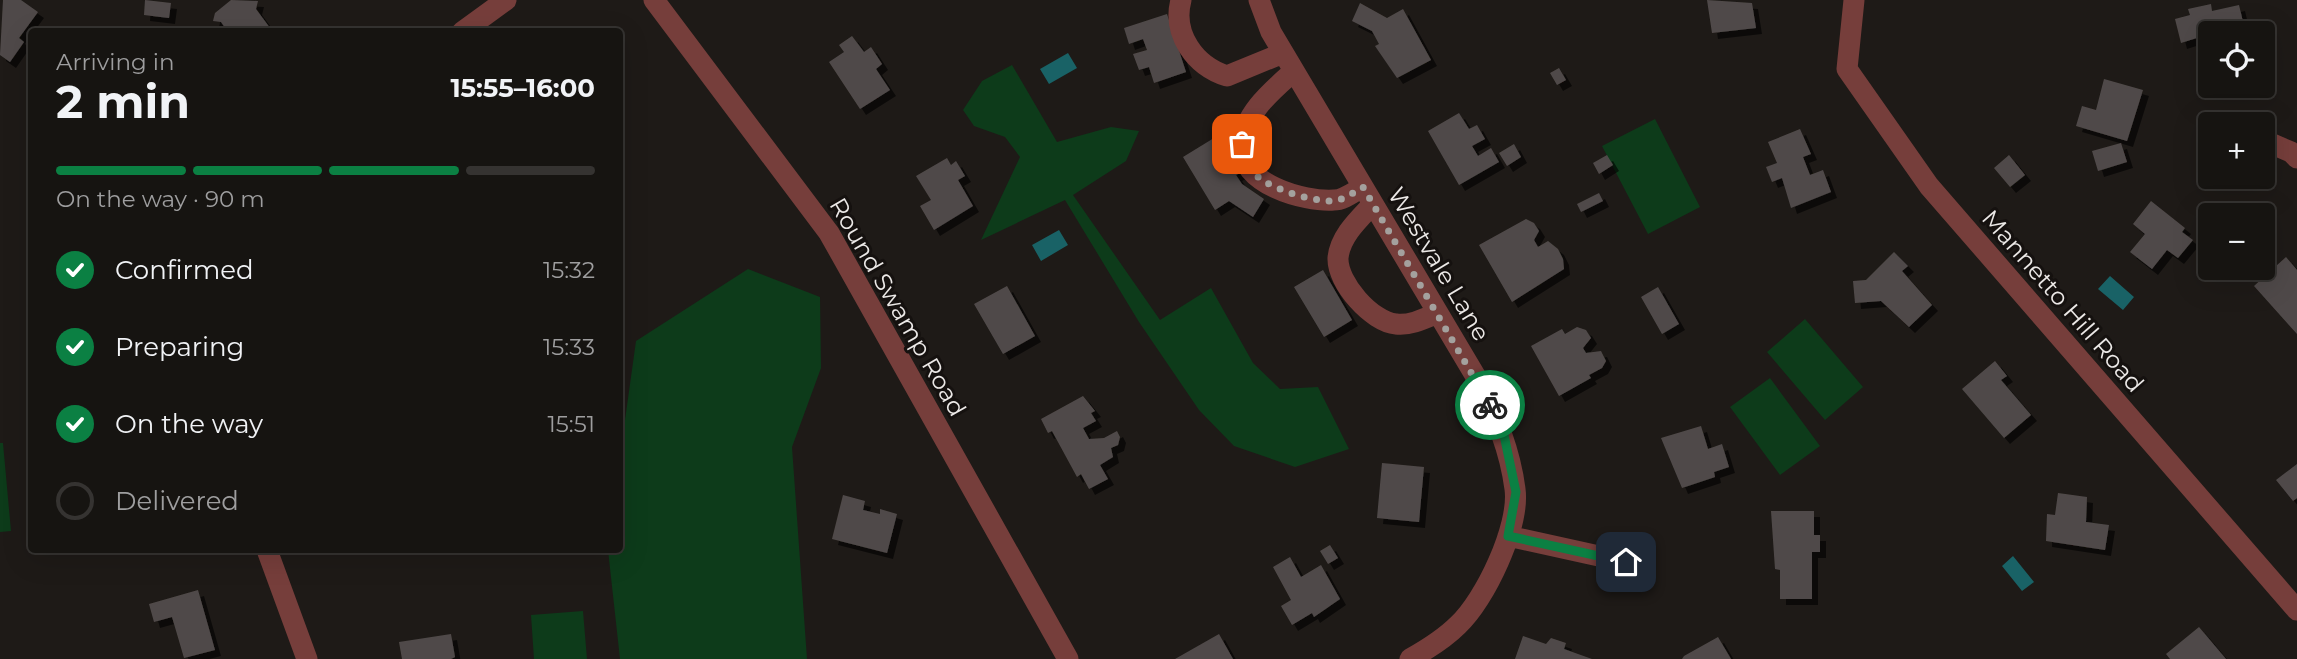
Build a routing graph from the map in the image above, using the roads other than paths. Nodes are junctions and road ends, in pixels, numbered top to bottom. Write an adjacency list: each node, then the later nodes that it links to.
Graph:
1 (506, 0): 6 (street)
2 (654, 0): 17 (street, Round Swamp Road)
3 (1181, 0): 7 (street)
4 (1259, 0): 7 (street, Westvale Lane)
5 (1854, 0): 15 (street, Mannetto Hill Road)
6 (468, 28)
7 (1289, 62): 10 (street, Westvale Lane); 10 (street)
8 (2275, 145): 9 (street)
9 (2297, 158)
10 (1368, 195): 11 (street, Westvale Lane); 11 (street)
11 (1438, 313): 12 (street, Westvale Lane)
12 (1508, 536): 14 (street); 18 (street, Westvale Lane)
13 (268, 553): 16 (street)
14 (1626, 562)
15 (2297, 608)
16 (307, 659)
17 (1068, 659)
18 (1410, 659)

